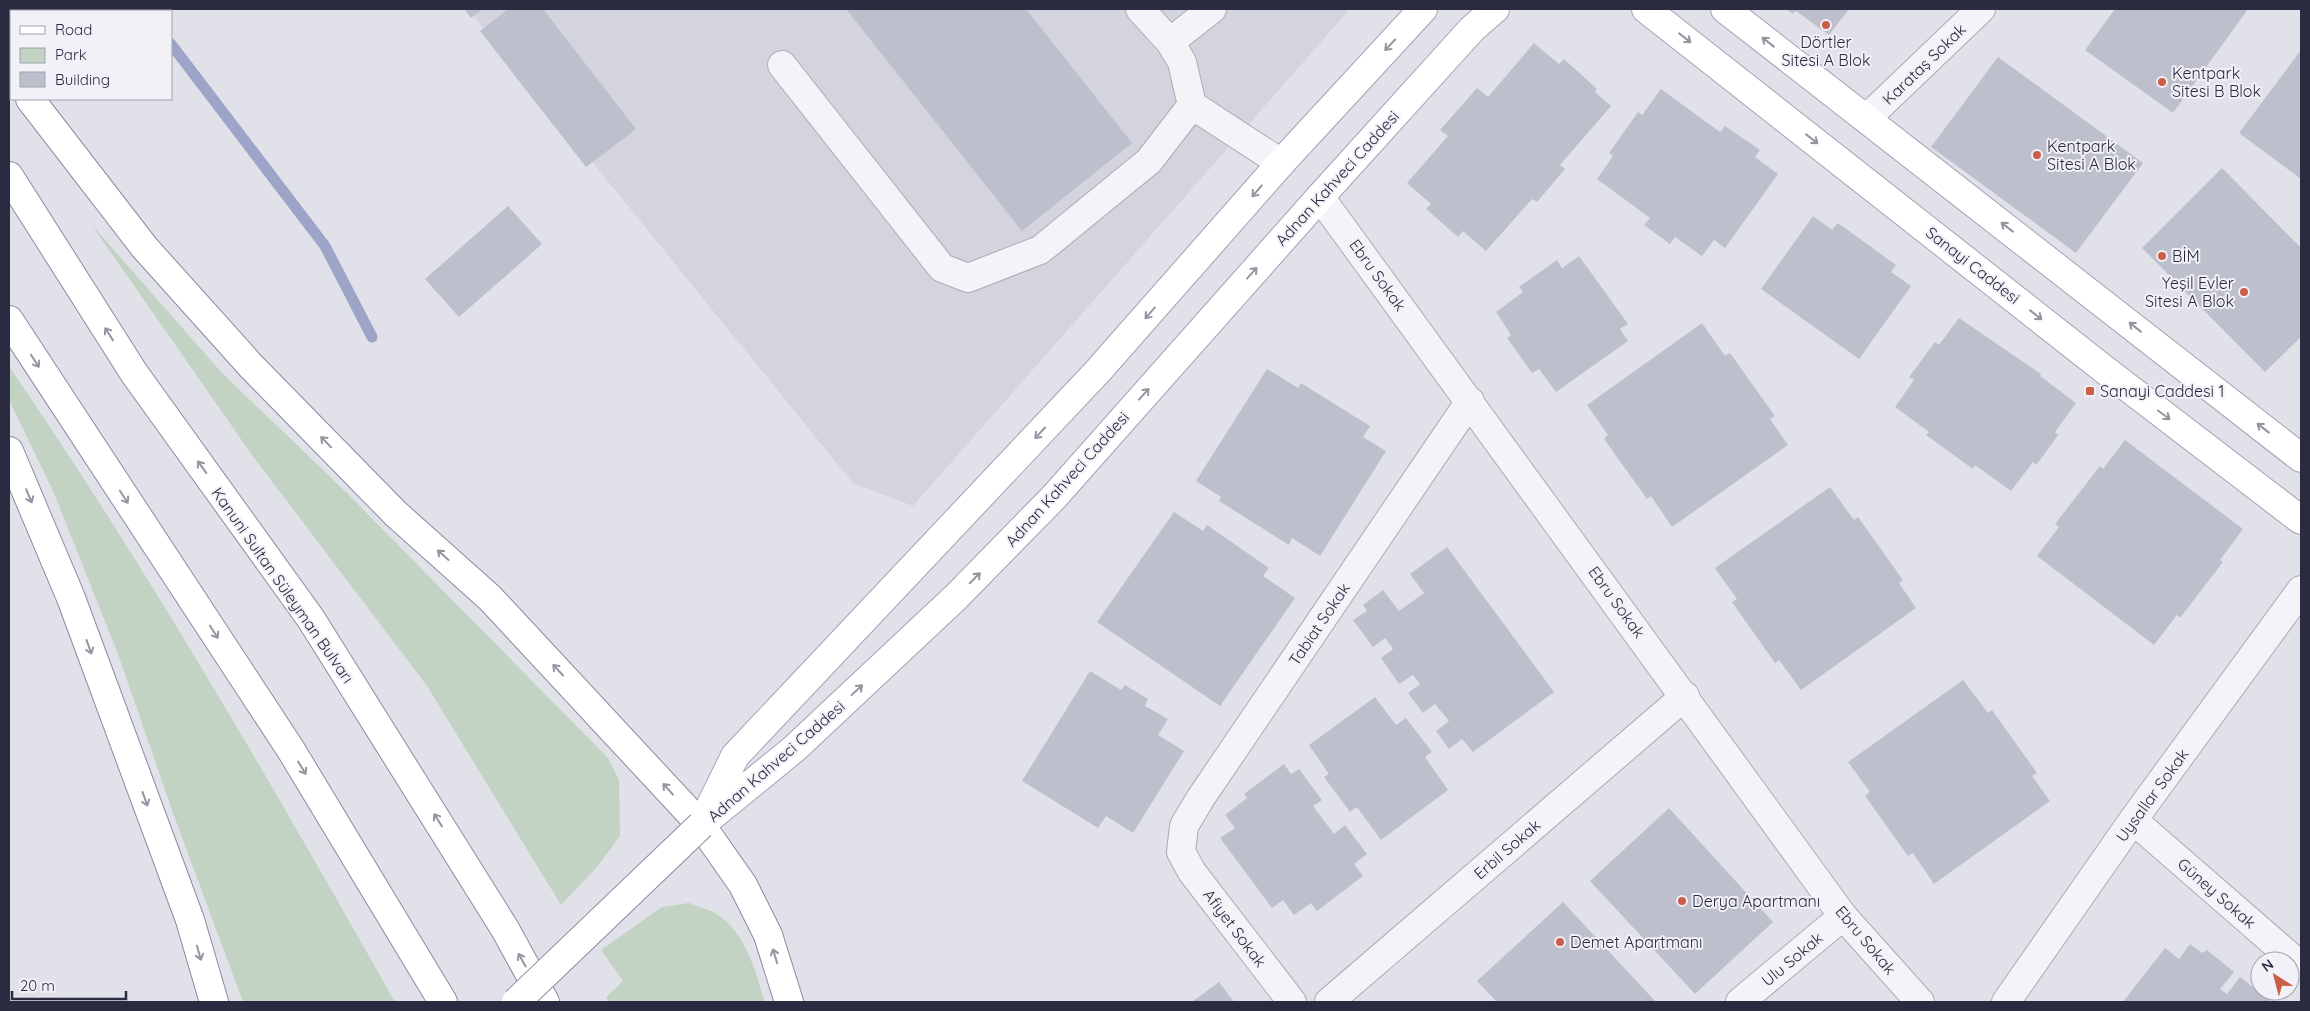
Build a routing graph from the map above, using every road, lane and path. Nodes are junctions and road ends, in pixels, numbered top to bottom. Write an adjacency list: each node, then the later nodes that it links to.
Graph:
1 (1140, 9): 8 (street)
2 (1212, 9): 8 (street)
3 (1423, 9): 13 (main road, Adnan Kahveci Caddesi, one-way to 13)
4 (1495, 9): 15 (main road, Adnan Kahveci Caddesi)
5 (1646, 9): 20 (main road, Sanayi Caddesi, one-way to 20)
6 (1725, 9): 12 (main road, one-way to 6)
7 (1981, 9): 12 (street, Karataş Sokak)
8 (1170, 42): 11 (street)
9 (782, 65): 11 (street)
10 (31, 100): 24 (main road, one-way to 10)
11 (1192, 105): 13 (street)
12 (1867, 118): 19 (main road, one-way to 12)
13 (1281, 163): 24 (main road, Adnan Kahveci Caddesi, one-way to 24)
14 (9, 176): 31 (main road, Kanuni Sultan Süleyman Bulvarı, one-way to 14)
15 (1320, 197): 17 (street, Ebru Sokak); 24 (main road, Adnan Kahveci Caddesi, one-way to 15)
16 (9, 320): 29 (main road, one-way to 29)
17 (1470, 401): 22 (street, Ebru Sokak); 25 (street, Tabiat Sokak)
18 (9, 452): 28 (main road, one-way to 28)
19 (2301, 458)
20 (2301, 520)
21 (2301, 590): 23 (street, Uysallar Sokak)
22 (1685, 696): 26 (street, Ebru Sokak); 34 (street, Erbil Sokak)
23 (2133, 820): 27 (street, Güney Sokak); 37 (street, Uysallar Sokak)
24 (701, 825): 30 (main road, bridge); 32 (main road, one-way to 24)
25 (1181, 852): 33 (street, Afiyet Sokak)
26 (1843, 916): 35 (street, Ulu Sokak); 36 (street, Ebru Sokak)
27 (2301, 966)
28 (214, 1002)
29 (443, 1002)
30 (516, 1002)
31 (545, 1002)
32 (789, 1002)
33 (1292, 1002)
34 (1329, 1002)
35 (1740, 1002)
36 (1920, 1002)
37 (2006, 1002)

